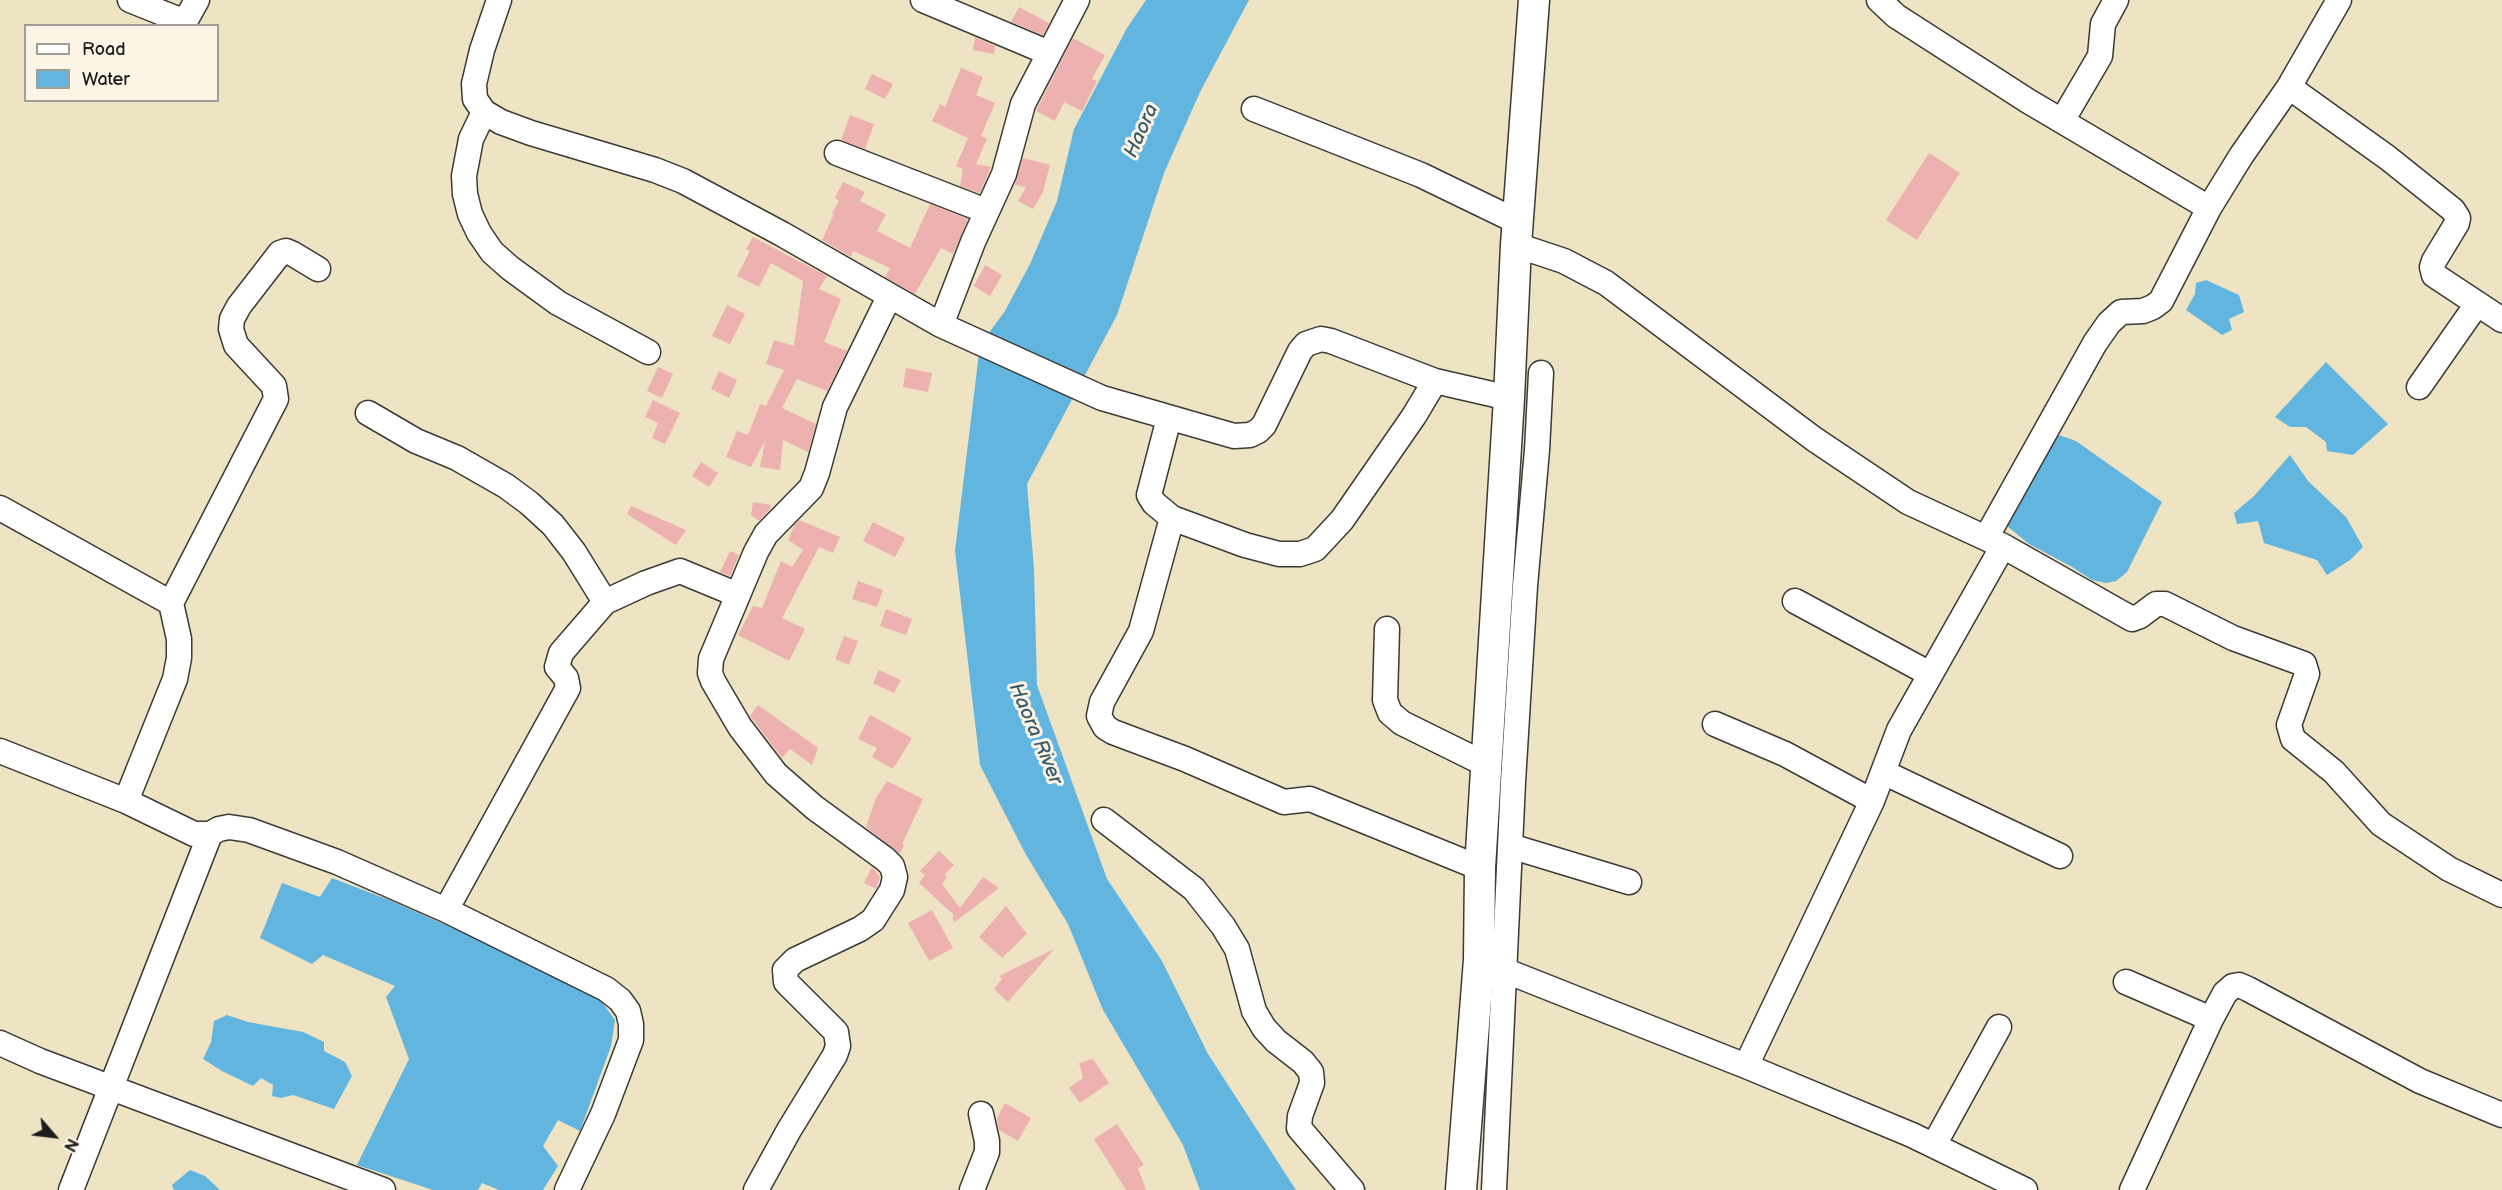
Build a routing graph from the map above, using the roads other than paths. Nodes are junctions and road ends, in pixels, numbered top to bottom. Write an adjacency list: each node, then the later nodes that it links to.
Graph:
1 (130, 0): 2 (street)
2 (197, 0)
3 (499, 0): 13 (street)
4 (923, 0): 10 (street)
5 (1077, 0): 10 (street)
6 (1534, 0): 18 (main road)
7 (1879, 0): 14 (street)
8 (2116, 0): 14 (street)
9 (2339, 0): 11 (street)
10 (1048, 53): 17 (street)
11 (2289, 87): 16 (street); 21 (street)
12 (1254, 109): 18 (street)
13 (484, 112): 20 (street); 24 (street)
14 (2062, 121): 16 (street)
15 (837, 153): 17 (street)
16 (2210, 208): 33 (street)
17 (986, 211): 23 (street)
18 (1517, 234): 28 (main road); 33 (street)
19 (318, 269): 37 (street)
20 (889, 297): 23 (street); 34 (street)
21 (2477, 304): 22 (street); 27 (street)
22 (2502, 320)
23 (941, 326): 30 (street)
24 (648, 352)
25 (1541, 374): 48 (street)
26 (1435, 381): 28 (street); 30 (street); 32 (street)
27 (2419, 387)
28 (1509, 398): 42 (main road)
29 (368, 413): 36 (street)
30 (1169, 418): 32 (street)
31 (0, 508): 37 (street)
32 (1172, 518): 50 (street)
33 (1994, 542): 39 (street); 52 (street)
34 (738, 595): 36 (street); 64 (street)
35 (1795, 601): 39 (street)
36 (604, 602): 53 (street)
37 (171, 603): 44 (street)
38 (1387, 629): 42 (street)
39 (1930, 674): 43 (street)
40 (1715, 724): 45 (street)
41 (0, 751): 44 (street)
42 (1487, 765): 50 (main road)
43 (1883, 772): 45 (street); 49 (street)
44 (126, 801): 47 (street)
45 (1872, 801): 59 (street)
46 (1104, 820): 70 (street)
47 (210, 834): 53 (street); 60 (street)
48 (1510, 846): 51 (street); 54 (street)
49 (2060, 856)
50 (1480, 868): 54 (main road)
51 (1629, 882)
52 (2502, 895)
53 (446, 910): 68 (street)
54 (1492, 966): 59 (street); 65 (street); 71 (main road)
55 (2126, 982): 56 (street)
56 (2211, 1019): 62 (street); 73 (street)
57 (1998, 1027): 63 (street)
58 (0, 1043): 60 (street)
59 (1746, 1066): 63 (street)
60 (112, 1088): 66 (street); 67 (street)
61 (981, 1114): 69 (street)
62 (2502, 1115)
63 (1934, 1145): 72 (street)
64 (765, 1187)
65 (1500, 1188)
66 (71, 1190)
67 (383, 1190)
68 (567, 1190)
69 (972, 1190)
70 (1352, 1190)
71 (1461, 1190)
72 (2025, 1190)
73 (2132, 1190)

